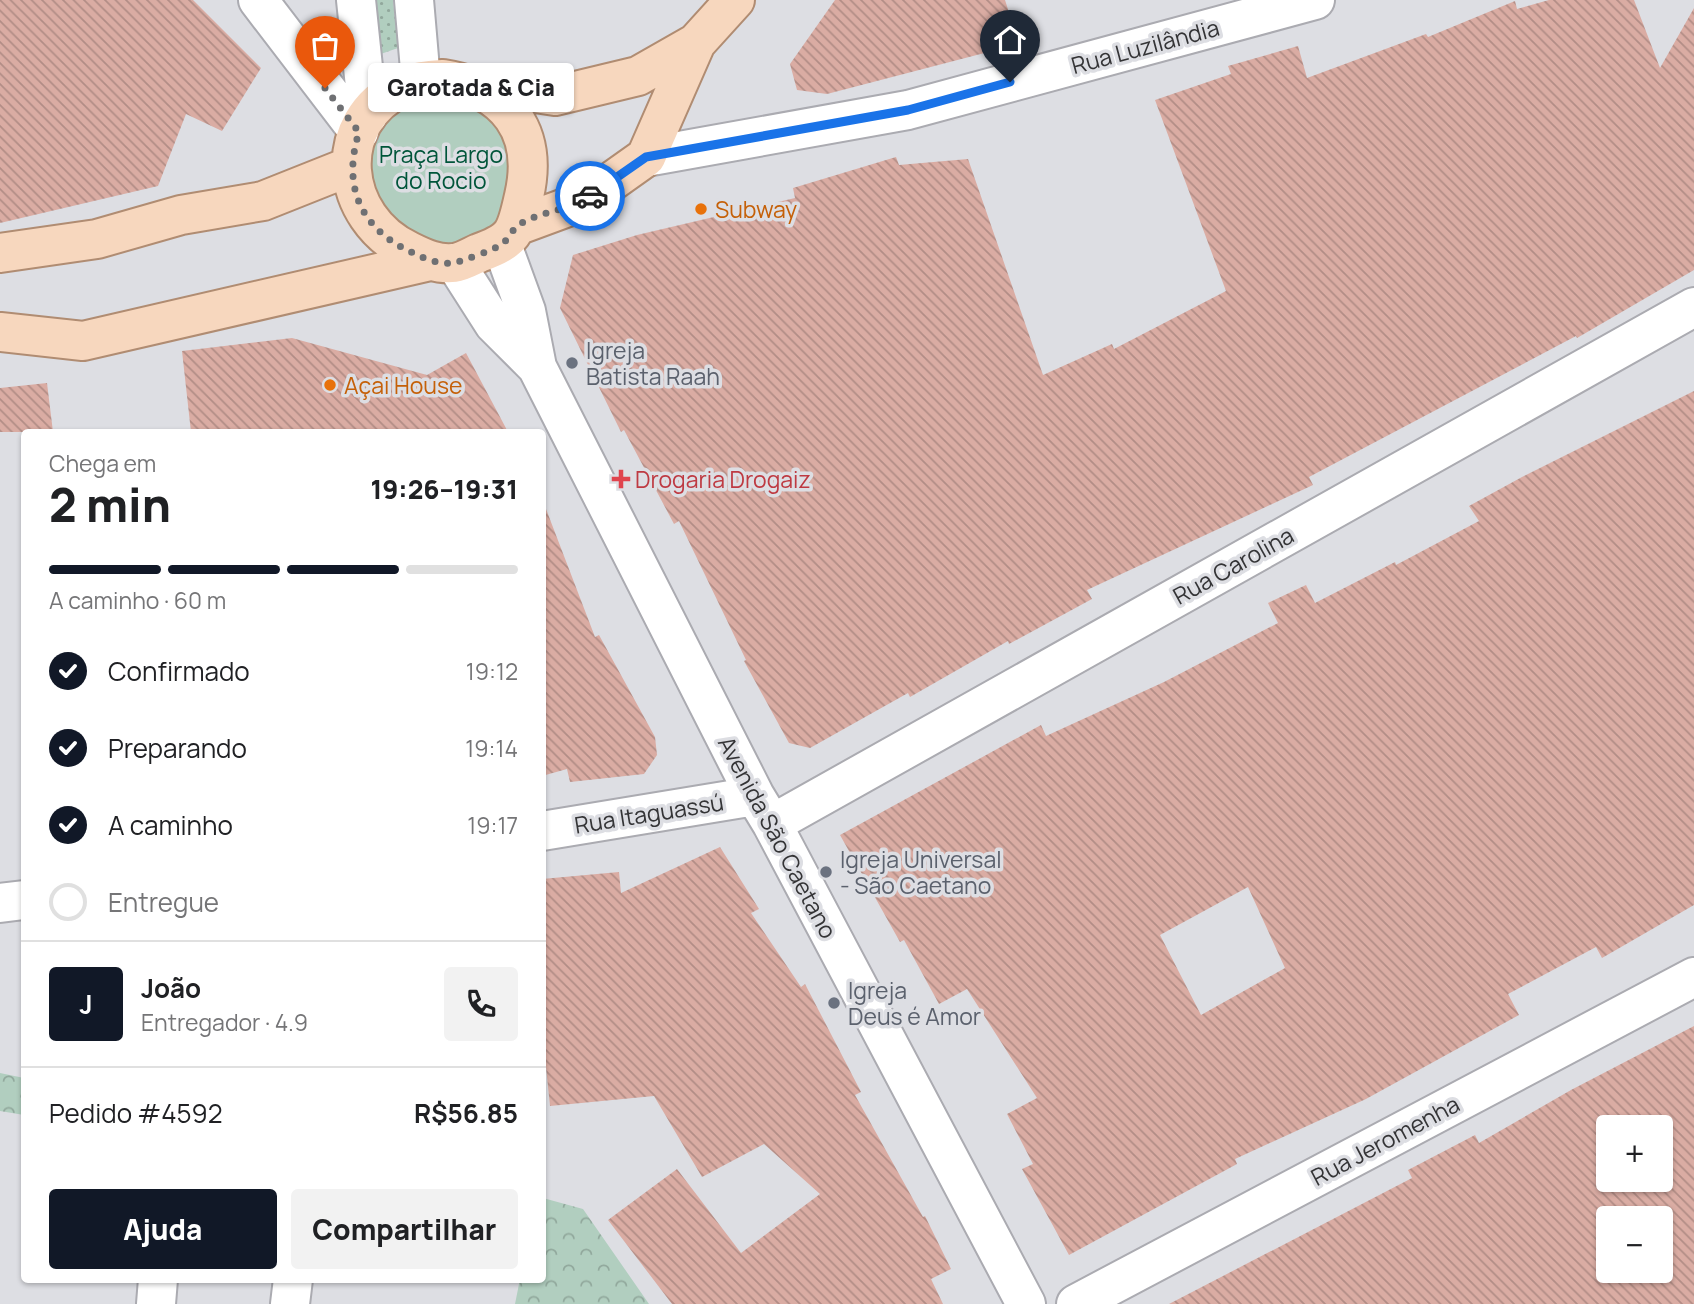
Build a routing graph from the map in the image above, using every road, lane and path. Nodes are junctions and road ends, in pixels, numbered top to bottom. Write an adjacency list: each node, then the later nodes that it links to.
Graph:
1 (258, 0): 9 (street)
2 (356, 0): 9 (street)
3 (414, 0): 7 (street)
4 (735, 0): 6 (main road)
5 (1315, 0): 10 (street, Rua Luzilândia)
6 (696, 43): 8 (main road); 10 (main road)
7 (421, 80): 8 (main road); 9 (main road)
8 (465, 82): 11 (main road)
9 (359, 138): 12 (main road); 13 (main road)
10 (646, 157): 11 (main road)
11 (510, 235): 13 (main road); 18 (street)
12 (0, 253)
13 (442, 262): 16 (main road); 18 (street)
14 (1694, 307): 19 (street, Rua Carolina)
15 (0, 332): 16 (main road)
16 (83, 341): 17 (street)
17 (0, 351)
18 (537, 367): 19 (street, Avenida São Caetano)
19 (763, 810): 20 (street, Rua Itaguassú); 28 (street, Avenida São Caetano)
20 (546, 831)
21 (21, 900): 22 (street)
22 (0, 903)
23 (1694, 976): 29 (street, Rua Jeromenha)
24 (158, 1283): 26 (street)
25 (293, 1283): 27 (street)
26 (156, 1304)
27 (290, 1304)
28 (1026, 1304)
29 (1076, 1304)

